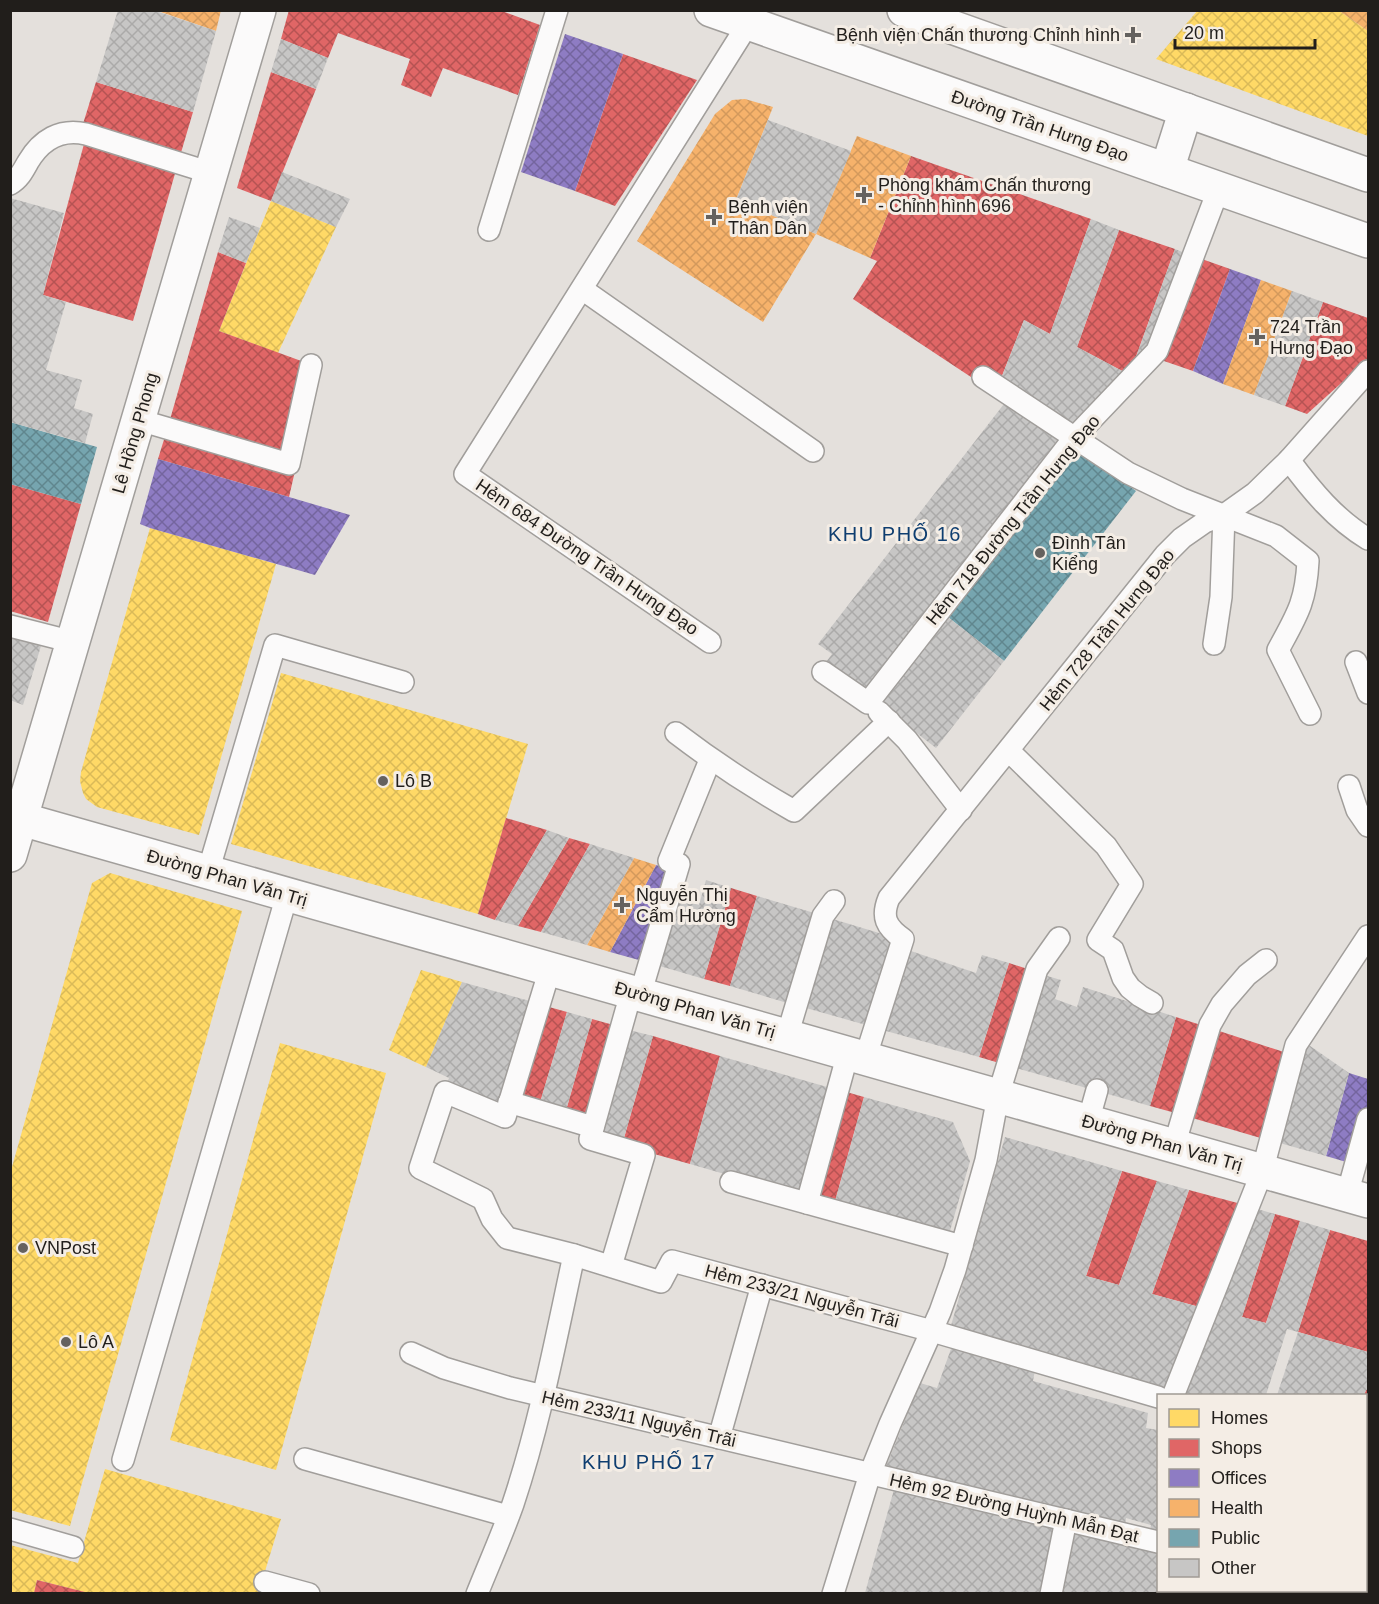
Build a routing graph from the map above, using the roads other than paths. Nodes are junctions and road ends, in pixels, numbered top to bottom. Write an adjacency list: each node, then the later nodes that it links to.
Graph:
1 (259, 10): 8 (street, Lê Hồng Phong)
2 (557, 10): 12 (lane)
3 (711, 10): 5 (street, Đường Trần Hưng Đạo)
4 (904, 10): 6 (street)
5 (748, 24): 7 (street, Đường Trần Hưng Đạo); 14 (lane, Hẻm 684 Đường Trần Hưng Đạo)
6 (1186, 111): 7 (street); 9 (street)
7 (1167, 170): 11 (street, Đường Trần Hưng Đạo)
8 (211, 173): 10 (lane); 18 (street, Lê Hồng Phong)
9 (1368, 175)
10 (10, 184)
11 (1219, 188): 13 (street, Đường Trần Hưng Đạo); 19 (lane, Hẻm 718 Đường Trần Hưng Đạo)
12 (489, 230)
13 (1368, 241)
14 (582, 289): 20 (lane); 26 (lane, Hẻm 684 Đường Trần Hưng Đạo)
15 (311, 365): 18 (lane)
16 (1368, 371): 21 (lane, Hẻm 728 Trần Hưng Đạo)
17 (983, 376): 19 (lane)
18 (139, 420): 25 (street, Lê Hồng Phong)
19 (1074, 438): 22 (lane); 32 (lane, Hẻm 718 Đường Trần Hưng Đạo)
20 (813, 451)
21 (1289, 460): 22 (lane, Hẻm 728 Trần Hưng Đạo); 23 (lane)
22 (1224, 515): 27 (lane); 33 (lane); 36 (lane, Hẻm 728 Trần Hưng Đạo)
23 (1368, 538)
24 (10, 626): 25 (lane)
25 (73, 642): 40 (street, Lê Hồng Phong)
26 (710, 642)
27 (1214, 644)
28 (1356, 662): 31 (lane)
29 (823, 672): 32 (lane)
30 (404, 682): 43 (lane)
31 (1368, 693)
32 (868, 703): 34 (lane)
33 (1310, 714)
34 (889, 721): 37 (lane); 39 (lane)
35 (676, 733): 37 (lane)
36 (1009, 751): 39 (lane, Hẻm 728 Trần Hưng Đạo); 51 (lane)
37 (710, 760): 50 (lane)
38 (1349, 786): 41 (lane)
39 (961, 810): 53 (lane, Hẻm 728 Trần Hưng Đạo)
40 (21, 819): 42 (street, Lê Hồng Phong); 43 (street, Đường Phan Văn Trị)
41 (1368, 826)
42 (10, 855)
43 (208, 872): 44 (street, Đường Phan Văn Trị)
44 (286, 895): 49 (street, Đường Phan Văn Trị); 76 (lane)
45 (834, 901): 52 (lane)
46 (1368, 936): 61 (lane)
47 (1059, 938): 55 (lane)
48 (1266, 960): 60 (lane)
49 (550, 969): 50 (street, Đường Phan Văn Trị); 56 (lane)
50 (635, 994): 52 (street, Đường Phan Văn Trị); 59 (lane)
51 (1152, 1003)
52 (787, 1036): 53 (street, Đường Phan Văn Trị)
53 (857, 1056): 55 (street, Đường Phan Văn Trị); 64 (lane)
54 (1097, 1090): 58 (lane)
55 (998, 1096): 58 (street, Đường Phan Văn Trị); 65 (lane)
56 (509, 1102): 59 (lane); 66 (lane)
57 (1368, 1119): 63 (lane)
58 (1088, 1122): 60 (street, Đường Phan Văn Trị)
59 (593, 1127): 67 (lane)
60 (1174, 1146): 61 (street, Đường Phan Văn Trị)
61 (1262, 1172): 63 (street, Đường Phan Văn Trị); 71 (lane)
62 (731, 1182): 64 (lane)
63 (1358, 1198)
64 (807, 1203): 65 (lane)
65 (962, 1246): 69 (lane)
66 (574, 1255): 67 (lane); 72 (lane)
67 (611, 1266): 68 (lane, Hẻm 233/21 Nguyễn Trãi)
68 (762, 1285): 69 (lane, Hẻm 233/21 Nguyễn Trãi); 74 (lane)
69 (932, 1331): 73 (lane, Hẻm 233/21 Nguyễn Trãi); 77 (lane)
70 (411, 1353): 72 (lane, Hẻm 233/11 Nguyễn Trãi)
71 (1173, 1394)
72 (543, 1395): 74 (lane, Hẻm 233/11 Nguyễn Trãi); 78 (lane)
73 (1157, 1397)
74 (719, 1438): 77 (lane, Hẻm 233/11 Nguyễn Trãi)
75 (305, 1459): 78 (lane)
76 (123, 1460)
77 (870, 1474): 79 (lane, Hẻm 92 Đường Huỳnh Mẫn Đạt); 86 (lane)
78 (508, 1516): 85 (lane)
79 (1066, 1520): 81 (lane, Hẻm 92 Đường Huỳnh Mẫn Đạt); 87 (lane)
80 (10, 1529): 82 (lane)
81 (1157, 1542)
82 (73, 1547)
83 (265, 1582): 84 (lane)
84 (309, 1593)
85 (477, 1593)
86 (833, 1593)
87 (1051, 1593)

